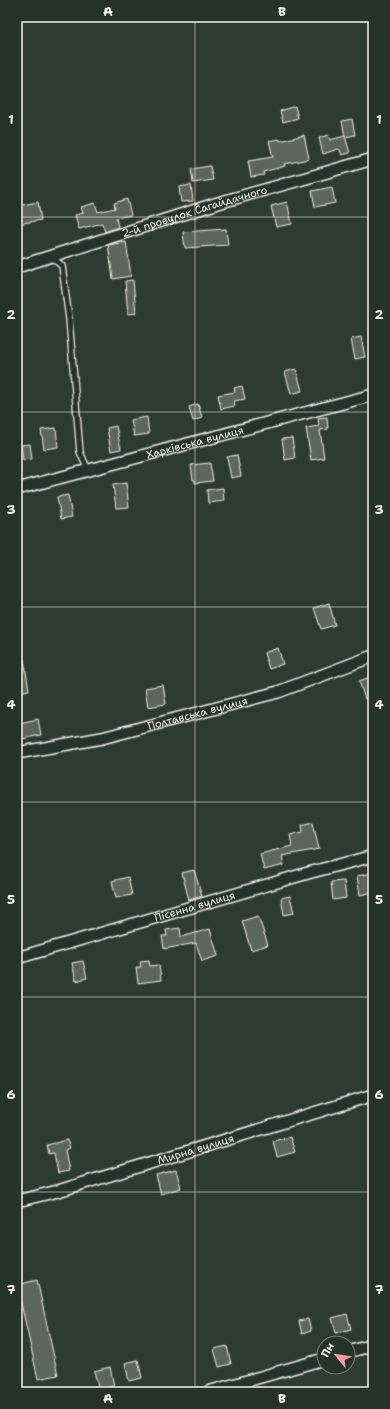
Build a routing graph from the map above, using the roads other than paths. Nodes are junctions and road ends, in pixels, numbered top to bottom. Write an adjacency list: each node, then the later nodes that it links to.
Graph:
1 (373, 159): 2 (street, 2-й провулок Сагайдачного)
2 (50, 256): 3 (street, 2-й провулок Сагайдачного); 5 (lane)
3 (17, 267)
4 (373, 395): 5 (street, Харківська вулиця)
5 (88, 471): 6 (street, Харківська вулиця)
6 (17, 489)
7 (373, 656): 8 (street, Полтавська вулиця)
8 (17, 753)
9 (373, 856): 10 (street, Пісенна вулиця)
10 (17, 958)
11 (373, 1095): 12 (street, Мирна вулиця)
12 (17, 1201)
13 (373, 1345): 14 (street)
14 (356, 1350)
15 (316, 1361): 16 (street)
16 (208, 1392)

